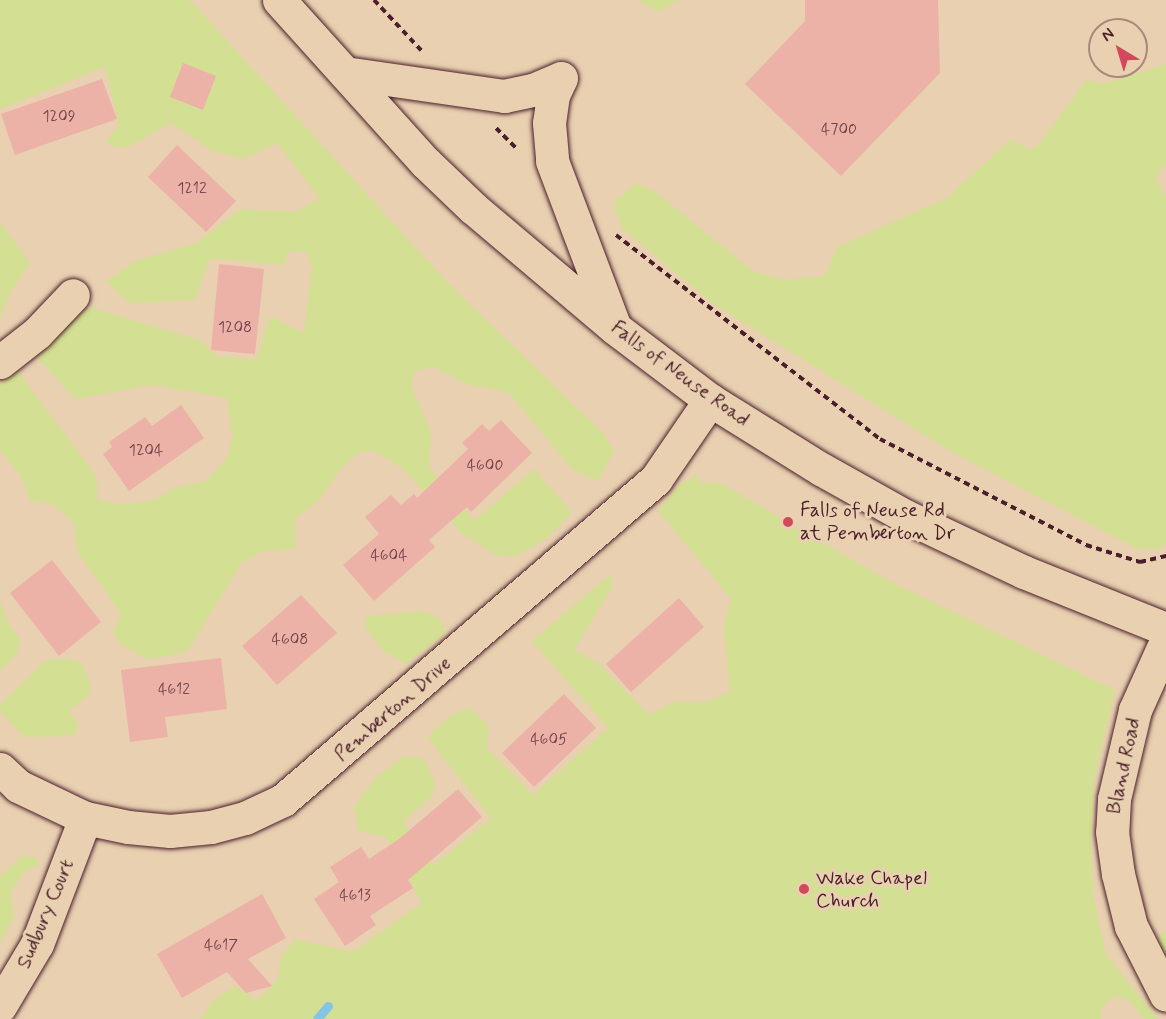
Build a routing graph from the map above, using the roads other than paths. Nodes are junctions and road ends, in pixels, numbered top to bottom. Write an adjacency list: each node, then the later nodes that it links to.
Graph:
1 (279, 0): 2 (street, Falls of Neuse Road)
2 (345, 73): 4 (street, Falls of Neuse Road); 4 (street)
3 (73, 295): 5 (street)
4 (615, 328): 6 (street, Falls of Neuse Road)
5 (0, 362)
6 (710, 399): 7 (street, Falls of Neuse Road); 10 (street, Pemberton Drive)
7 (1166, 629)
8 (1166, 640): 11 (street, Bland Road)
9 (0, 769): 10 (street, Pemberton Drive)
10 (85, 818): 12 (street, Sudbury Court)
11 (1166, 995)
12 (0, 1006)

